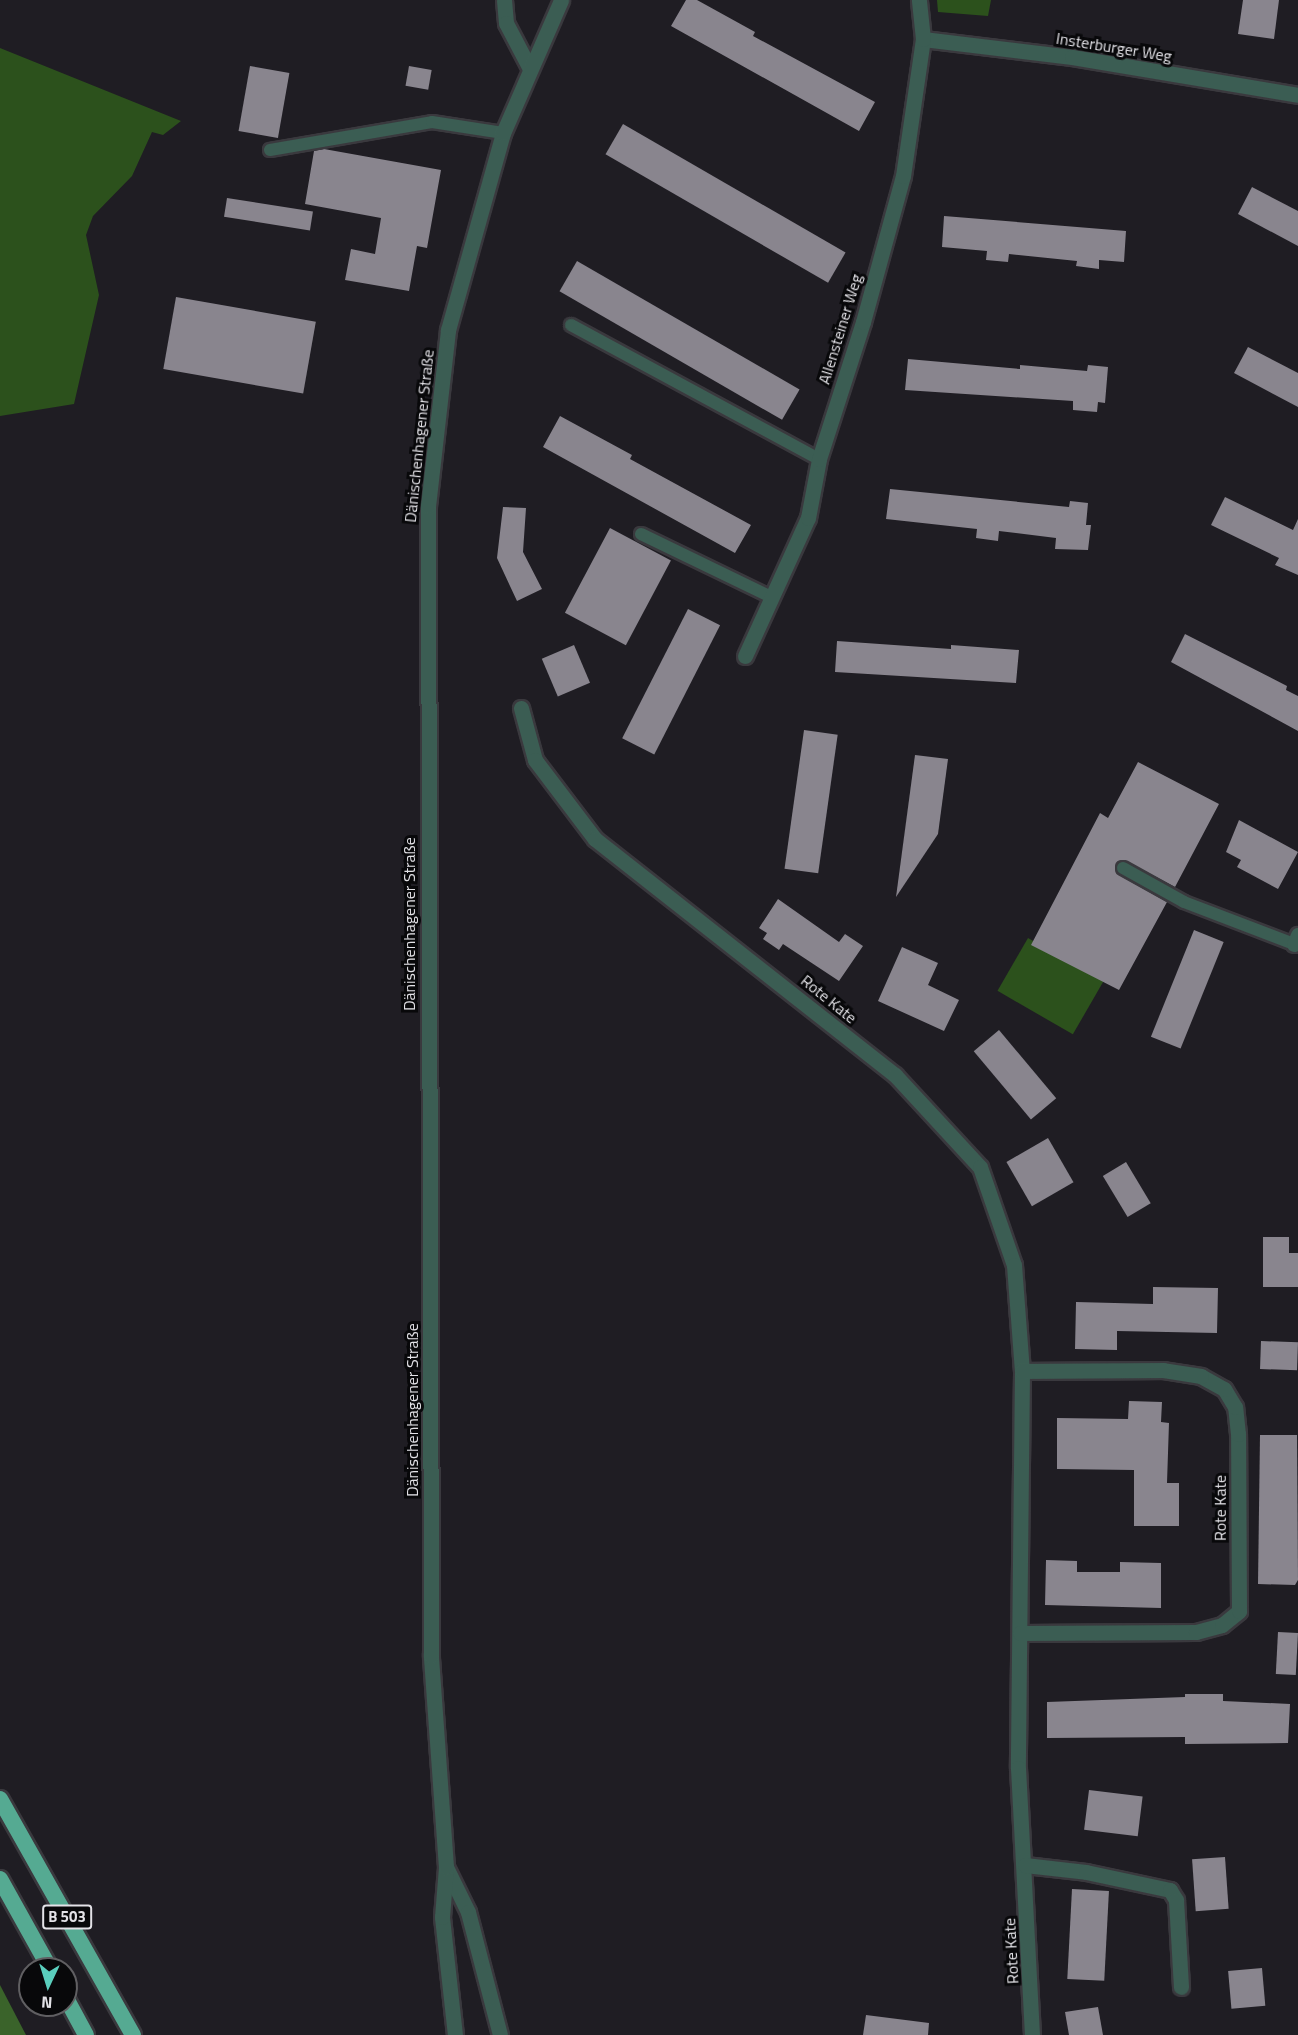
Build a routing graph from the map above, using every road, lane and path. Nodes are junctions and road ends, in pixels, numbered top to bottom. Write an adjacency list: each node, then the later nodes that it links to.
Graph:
1 (504, 0): 5 (street)
2 (561, 0): 5 (street, Dänischenhagener Straße)
3 (919, 0): 4 (street, Allensteiner Weg)
4 (923, 39): 6 (street, Insterburger Weg); 10 (street, Allensteiner Weg)
5 (529, 66): 7 (street, Dänischenhagener Straße)
6 (1298, 95)
7 (502, 133): 8 (lane); 21 (street, Dänischenhagener Straße)
8 (270, 150)
9 (571, 325): 10 (lane)
10 (819, 459): 12 (street, Allensteiner Weg)
11 (641, 534): 12 (lane)
12 (769, 596): 13 (street, Allensteiner Weg)
13 (745, 656)
14 (521, 708): 17 (street, Rote Kate)
15 (1124, 868): 16 (lane)
16 (1296, 939)
17 (1022, 1371): 18 (street, Rote Kate); 18 (street, Rote Kate)
18 (1020, 1633): 20 (street, Rote Kate)
19 (0, 1799): 27 (highway, B 503)
20 (1025, 1865): 24 (street); 30 (street, Rote Kate)
21 (446, 1867): 28 (street, Dänischenhagener Straße); 29 (street, Dänischenhagener Straße)
22 (0, 1879): 23 (highway, B 503)
23 (43, 1957)
24 (1181, 1987)
25 (76, 2017): 26 (highway)
26 (86, 2035)
27 (133, 2035)
28 (455, 2035)
29 (500, 2035)
30 (1032, 2035)

